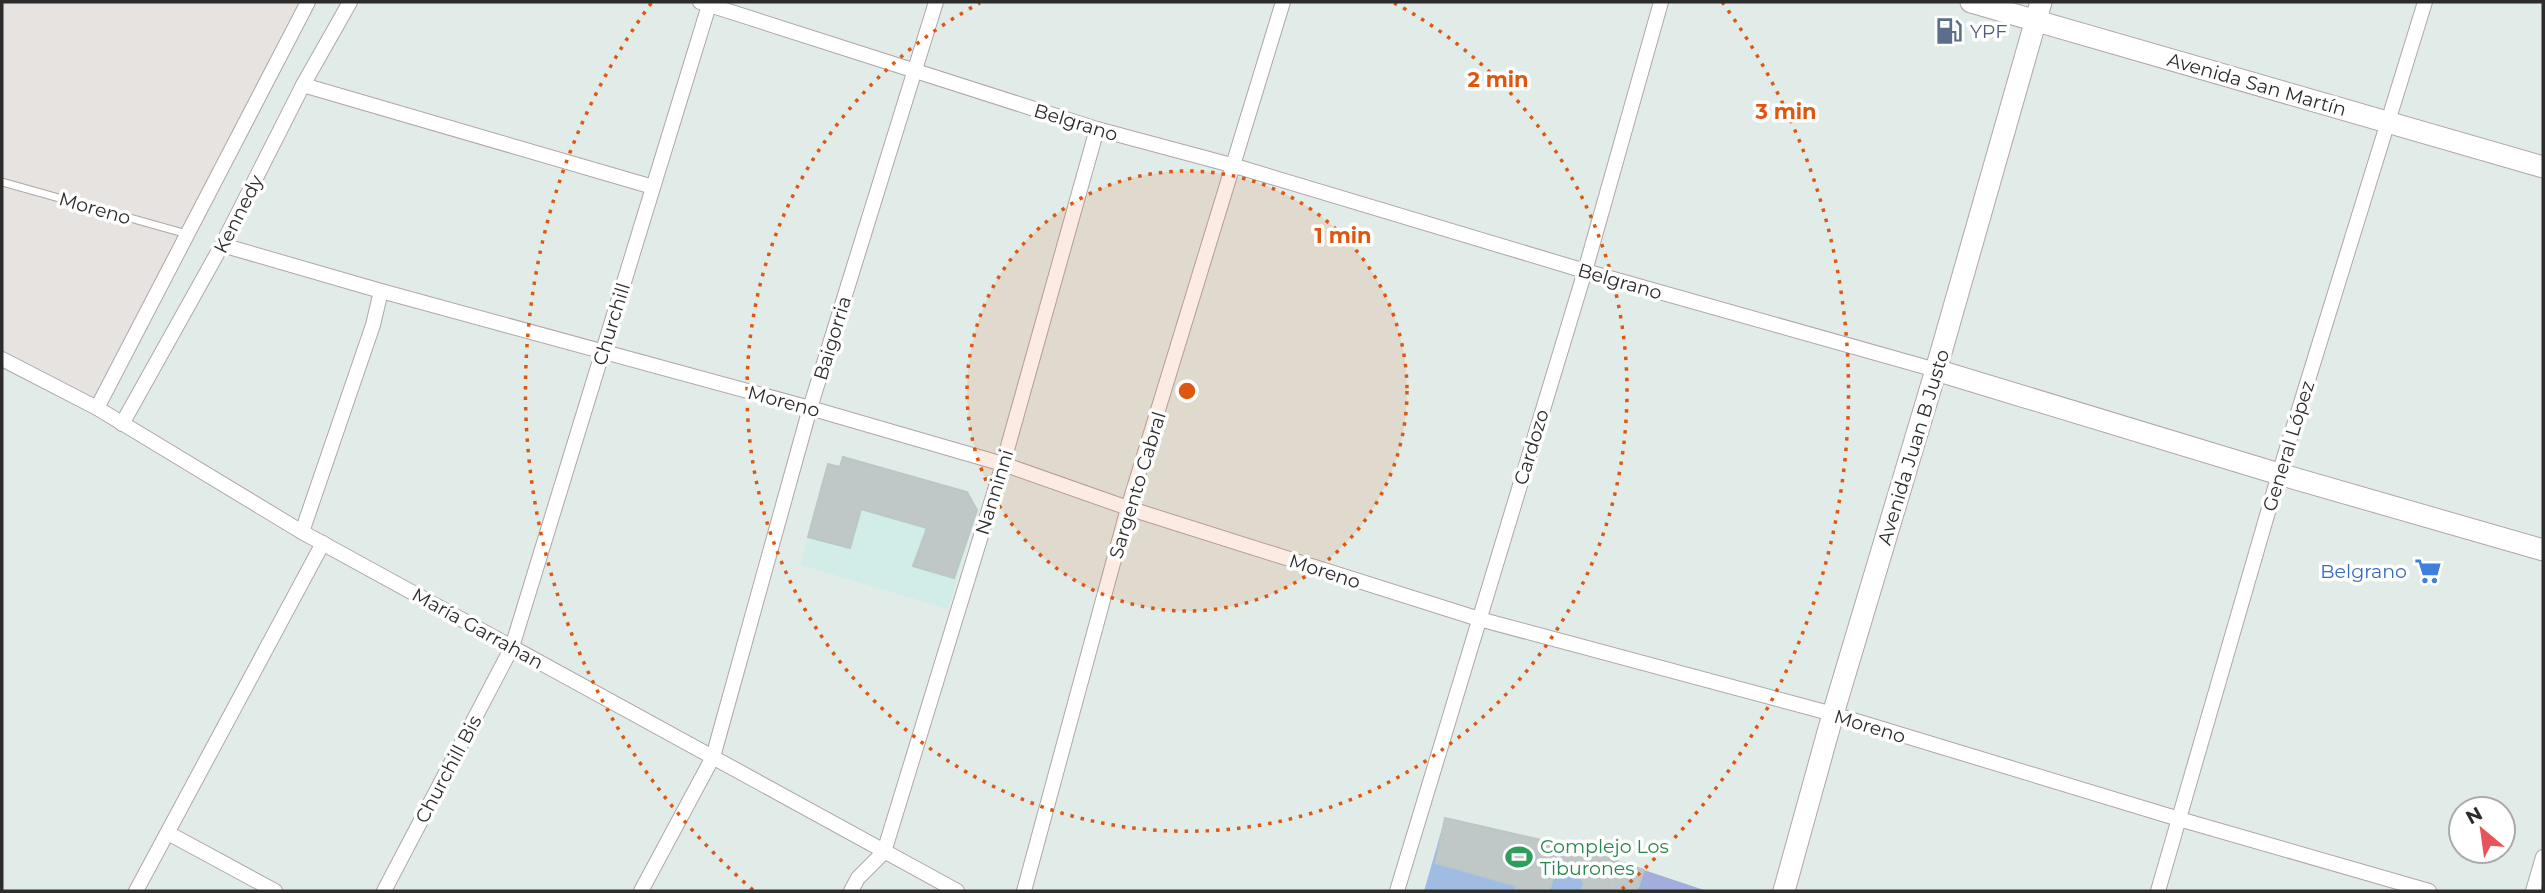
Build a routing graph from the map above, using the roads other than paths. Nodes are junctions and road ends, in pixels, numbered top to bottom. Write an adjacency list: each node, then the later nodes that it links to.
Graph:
1 (308, 2): 18 (street, Kennedy)
2 (350, 2): 11 (street, Kennedy)
3 (936, 2): 10 (street, Baigorria)
4 (1283, 2): 14 (street, Sargento Cabral)
5 (1661, 2): 20 (street, Cardozo)
6 (1971, 2): 9 (street, Avenida San Martín)
7 (2425, 2): 12 (street, General López)
8 (706, 3): 10 (street, Belgrano); 17 (street, Churchill)
9 (2038, 11): 12 (street, Avenida San Martín); 24 (street, Avenida Juan B Justo)
10 (914, 71): 13 (street, Belgrano); 26 (street, Baigorria)
11 (303, 85): 17 (street); 19 (street, Kennedy)
12 (2389, 122): 15 (street, Avenida San Martín); 29 (street, General López)
13 (1097, 129): 14 (street, Belgrano); 28 (street, Nanninni)
14 (1235, 166): 20 (street, Belgrano); 30 (street, Sargento Cabral)
15 (2543, 167)
16 (2, 182): 18 (lane, Moreno)
17 (653, 187): 22 (street, Churchill)
18 (187, 234): 25 (street, Kennedy)
19 (222, 245): 21 (street, Moreno); 27 (street, Kennedy)
20 (1585, 271): 24 (street, Belgrano); 34 (street, Cardozo)
21 (381, 291): 22 (street, Moreno); 31 (street)
22 (603, 352): 26 (street, Moreno); 35 (street, Churchill)
23 (2, 359): 25 (street, María Garrahan)
24 (1936, 370): 29 (street, Belgrano); 36 (street, Avenida Juan B Justo)
25 (97, 408): 27 (street, María Garrahan)
26 (810, 408): 28 (street, Moreno); 37 (street, Baigorria)
27 (122, 424): 31 (street, María Garrahan)
28 (1003, 464): 30 (street, Moreno); 40 (street, Nanninni)
29 (2279, 474): 33 (street, Belgrano); 38 (street, General López)
30 (1128, 508): 34 (street, Moreno); 48 (street, Sargento Cabral)
31 (302, 532): 32 (street, María Garrahan)
32 (323, 543): 35 (street, María Garrahan); 39 (street)
33 (2543, 550)
34 (1479, 619): 36 (street, Moreno); 49 (street, Cardozo)
35 (512, 647): 37 (street, María Garrahan); 44 (street, Churchill Bis)
36 (1833, 714): 38 (street, Moreno); 50 (street, Avenida Juan B Justo)
37 (713, 757): 40 (street, María Garrahan); 45 (street, Baigorria)
38 (2179, 819): 51 (street, General López); 52 (street, Moreno)
39 (168, 832): 42 (street); 43 (street)
40 (884, 852): 46 (street); 47 (street, María Garrahan)
41 (2543, 857): 53 (street)
42 (136, 891)
43 (275, 891)
44 (383, 891)
45 (642, 891)
46 (851, 891)
47 (957, 891)
48 (1024, 891)
49 (1397, 891)
50 (1784, 891)
51 (2158, 891)
52 (2429, 891)
53 (2533, 891)

